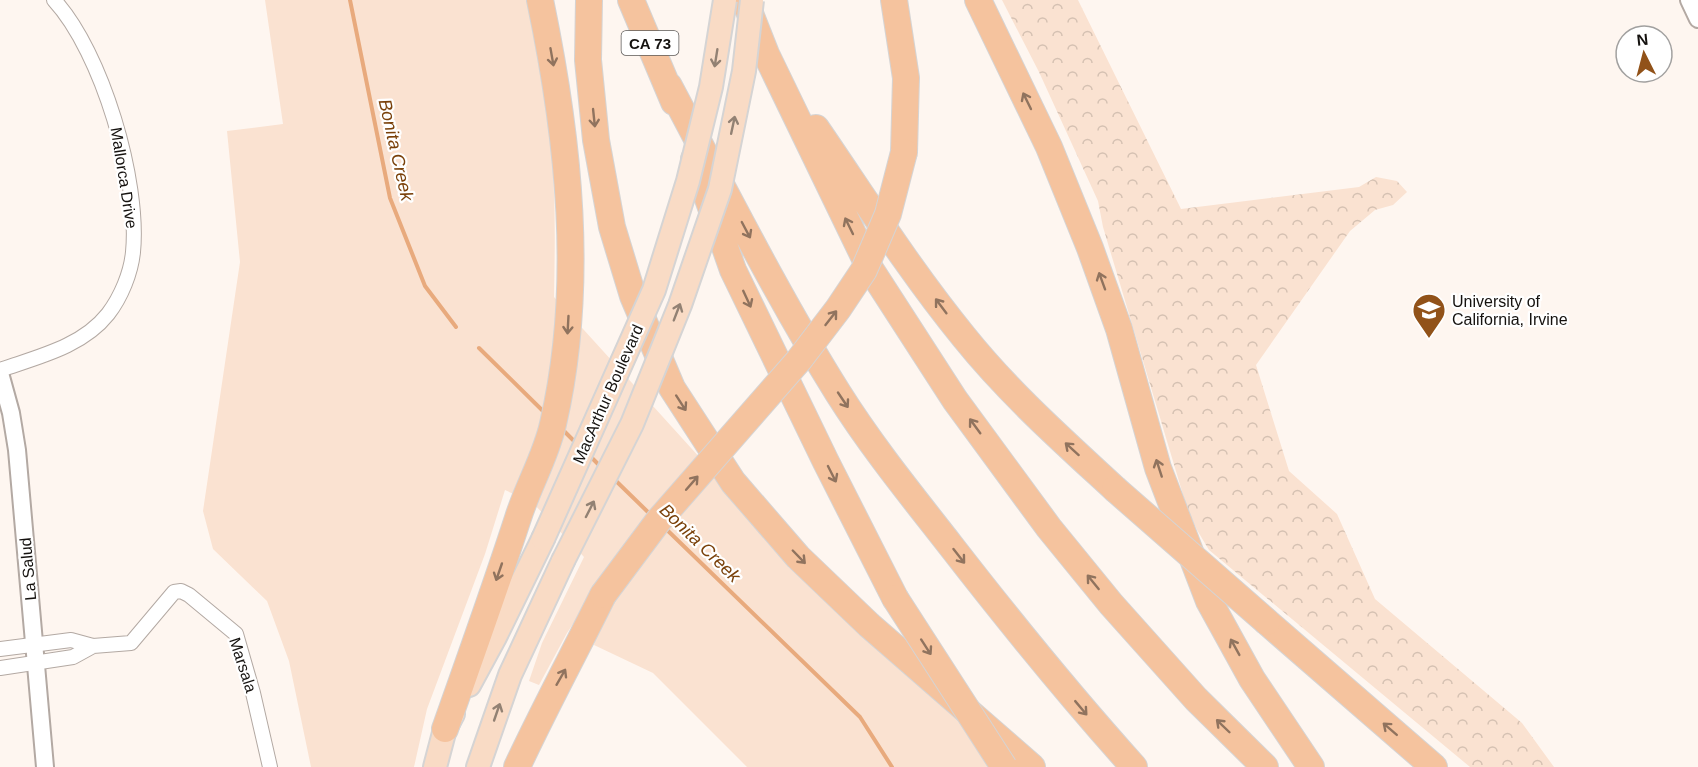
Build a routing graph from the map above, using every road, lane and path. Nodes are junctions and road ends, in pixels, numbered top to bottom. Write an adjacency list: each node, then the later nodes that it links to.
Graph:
1 (54, 0): 14 (street, Mallorca Drive)
2 (540, 0): 20 (highway, one-way to 20)
3 (589, 0): 27 (highway, one-way to 27)
4 (631, 0): 13 (highway, CA 73)
5 (725, 0): 20 (main road, MacArthur Boulevard, one-way to 20, bridge)
6 (745, 0): 12 (highway)
7 (752, 0): 24 (main road, MacArthur Boulevard, one-way to 7, bridge)
8 (894, 0): 25 (highway, one-way to 8, bridge)
9 (978, 0): 30 (highway, one-way to 9)
10 (1689, 0): 11 (street)
11 (1698, 19)
12 (766, 54): 29 (highway, one-way to 12); 31 (highway, one-way to 12, bridge)
13 (669, 86): 26 (highway, one-way to 26, bridge); 28 (highway, one-way to 28)
14 (0, 372): 15 (street, La Salud)
15 (34, 644): 16 (street, Marsala); 17 (street, Marsala); 18 (street, La Salud)
16 (93, 646): 18 (street, Marsala); 22 (street, Marsala)
17 (0, 649)
18 (36, 664): 19 (street, Marsala); 21 (street, La Salud)
19 (0, 668)
20 (445, 729): 23 (main road, MacArthur Boulevard)
21 (45, 767)
22 (270, 767)
23 (435, 767)
24 (478, 767)
25 (517, 767)
26 (1004, 767)
27 (1032, 767)
28 (1134, 767)
29 (1265, 767)
30 (1311, 767)
31 (1434, 767)

